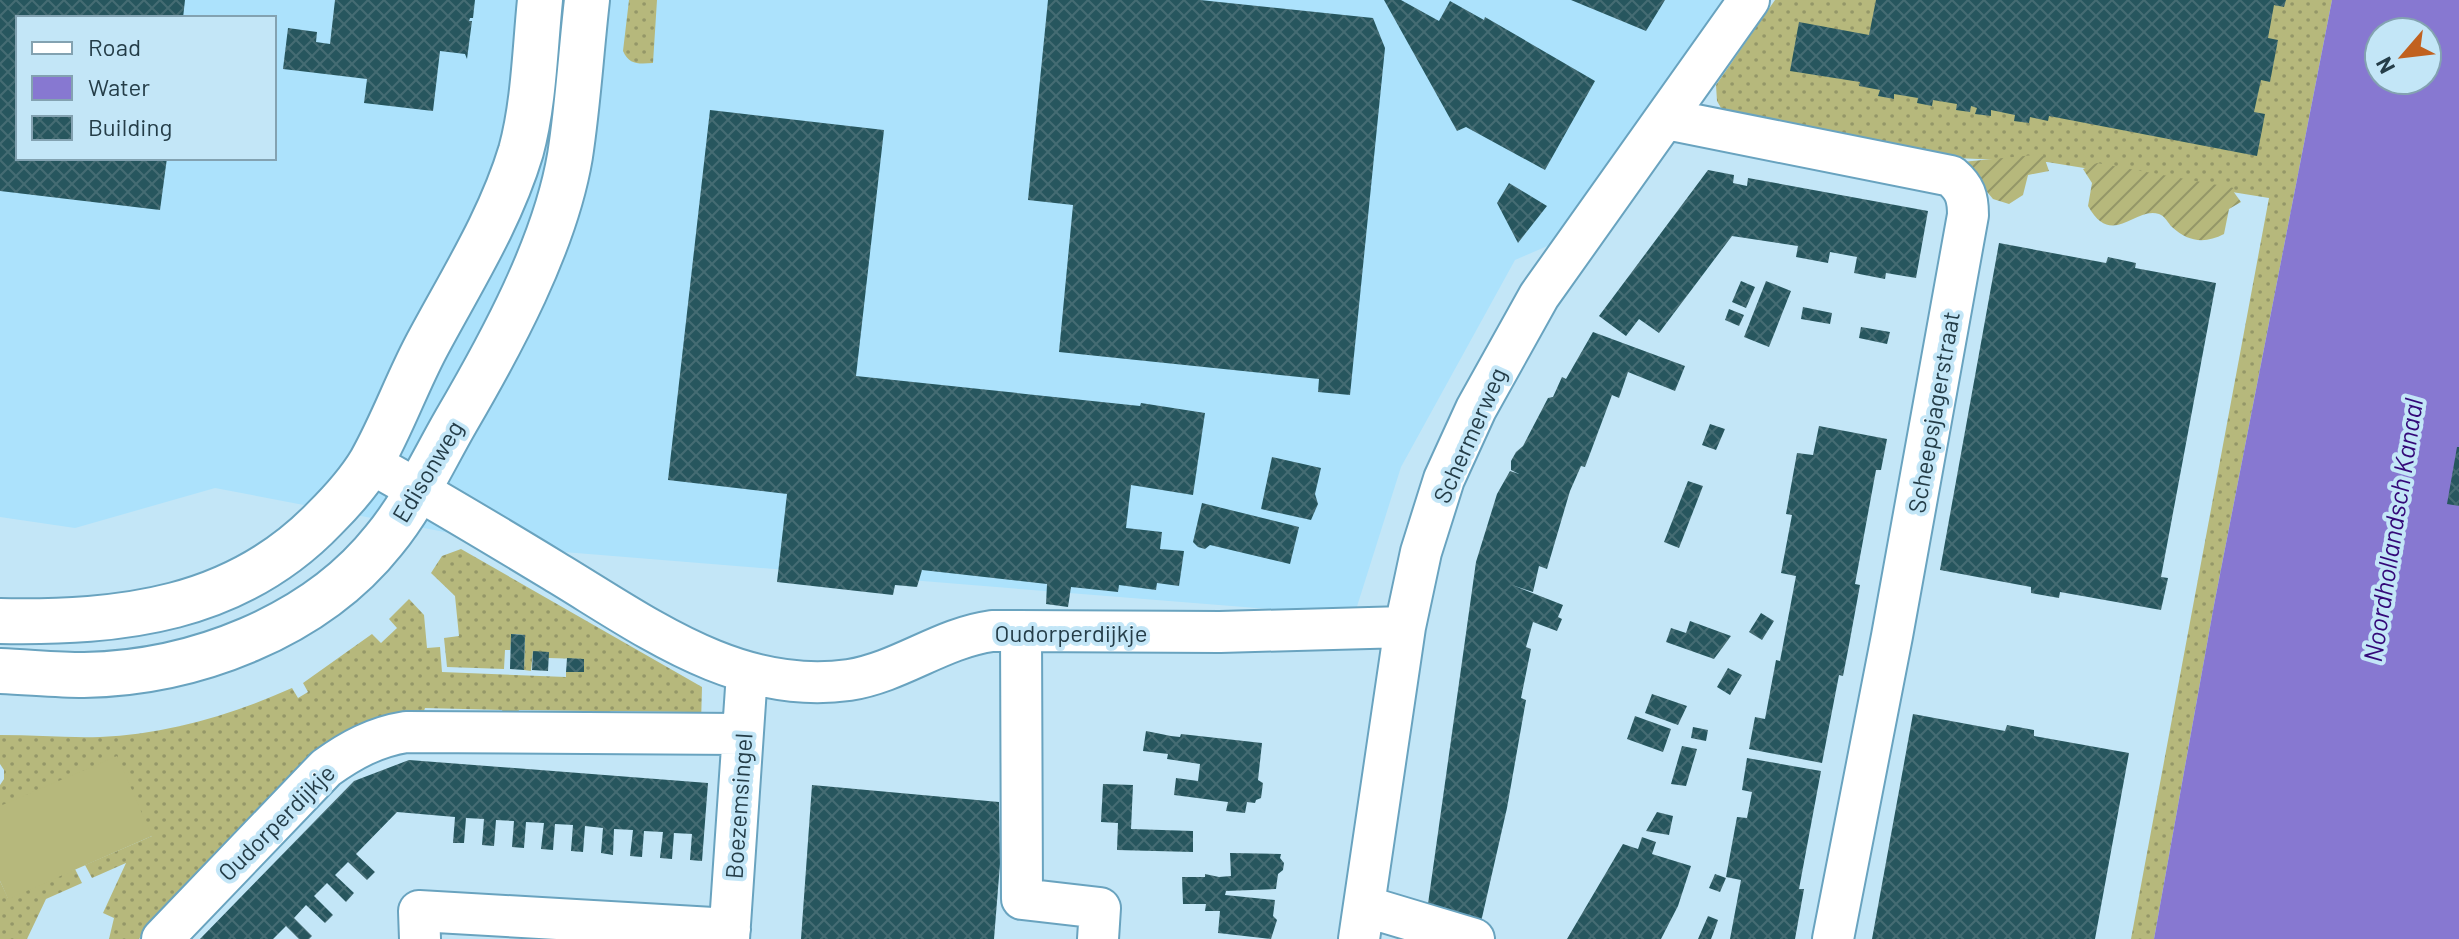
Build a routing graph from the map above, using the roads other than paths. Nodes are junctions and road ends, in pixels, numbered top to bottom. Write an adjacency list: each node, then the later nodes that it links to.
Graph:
1 (540, 0): 5 (street)
2 (587, 0): 6 (street, Edisonweg)
3 (1749, 0): 4 (street, Schermerweg)
4 (1666, 119): 8 (street, Schermerweg); 19 (street, Scheepsjagerstraat)
5 (370, 463): 6 (street, Oudorperdijkje); 7 (street)
6 (417, 489): 10 (street, Edisonweg); 11 (street, Oudorperdijkje)
7 (0, 621)
8 (1405, 627): 9 (street, Oudorperdijkje); 13 (street, Schermerweg)
9 (1021, 631): 11 (street, Oudorperdijkje); 17 (street)
10 (0, 671)
11 (747, 673): 12 (street, Boezemsingel)
12 (742, 734): 14 (street, Boezemsingel); 15 (street, Oudorperdijkje)
13 (1362, 922): 18 (street)
14 (730, 934): 16 (street)
15 (162, 939)
16 (420, 939)
17 (1098, 939)
18 (1474, 939)
19 (1833, 939)

